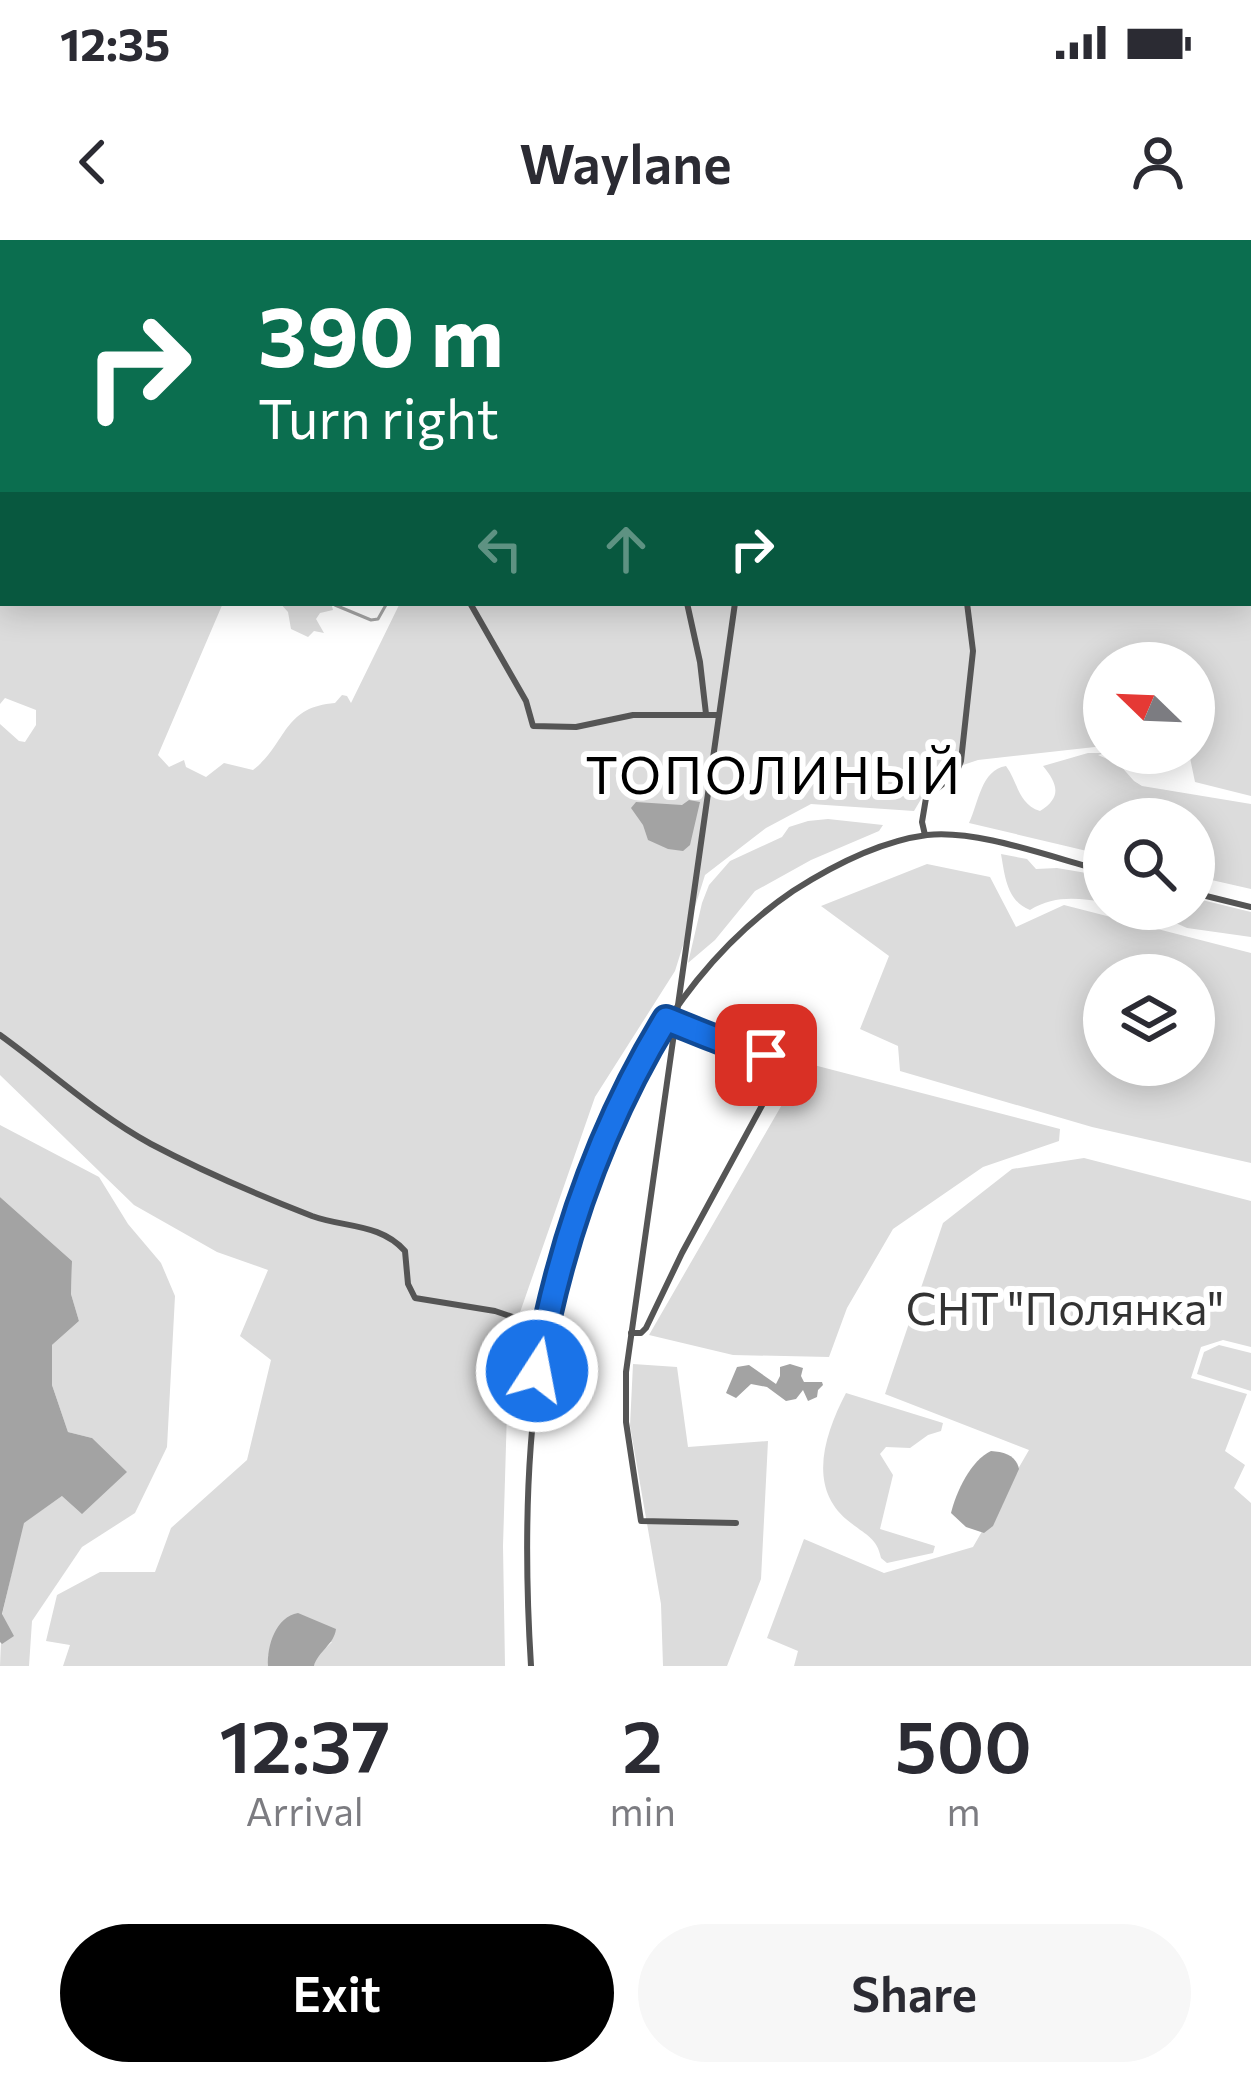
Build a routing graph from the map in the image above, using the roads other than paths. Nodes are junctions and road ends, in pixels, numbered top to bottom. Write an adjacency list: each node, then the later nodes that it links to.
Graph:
1 (472, 606): 5 (street)
2 (687, 606): 5 (street)
3 (735, 606): 6 (street)
4 (967, 606): 7 (street)
5 (706, 714): 6 (street)
6 (717, 715): 11 (street)
7 (925, 835): 8 (street); 11 (street)
8 (1083, 866)
9 (1215, 898): 10 (street)
10 (1251, 907)
11 (678, 1002): 12 (street)
12 (670, 1021): 14 (street); 15 (street); 15 (street)
13 (0, 1035): 14 (street)
14 (545, 1328): 17 (street)
15 (632, 1333): 16 (street)
16 (736, 1522)
17 (531, 1666)

